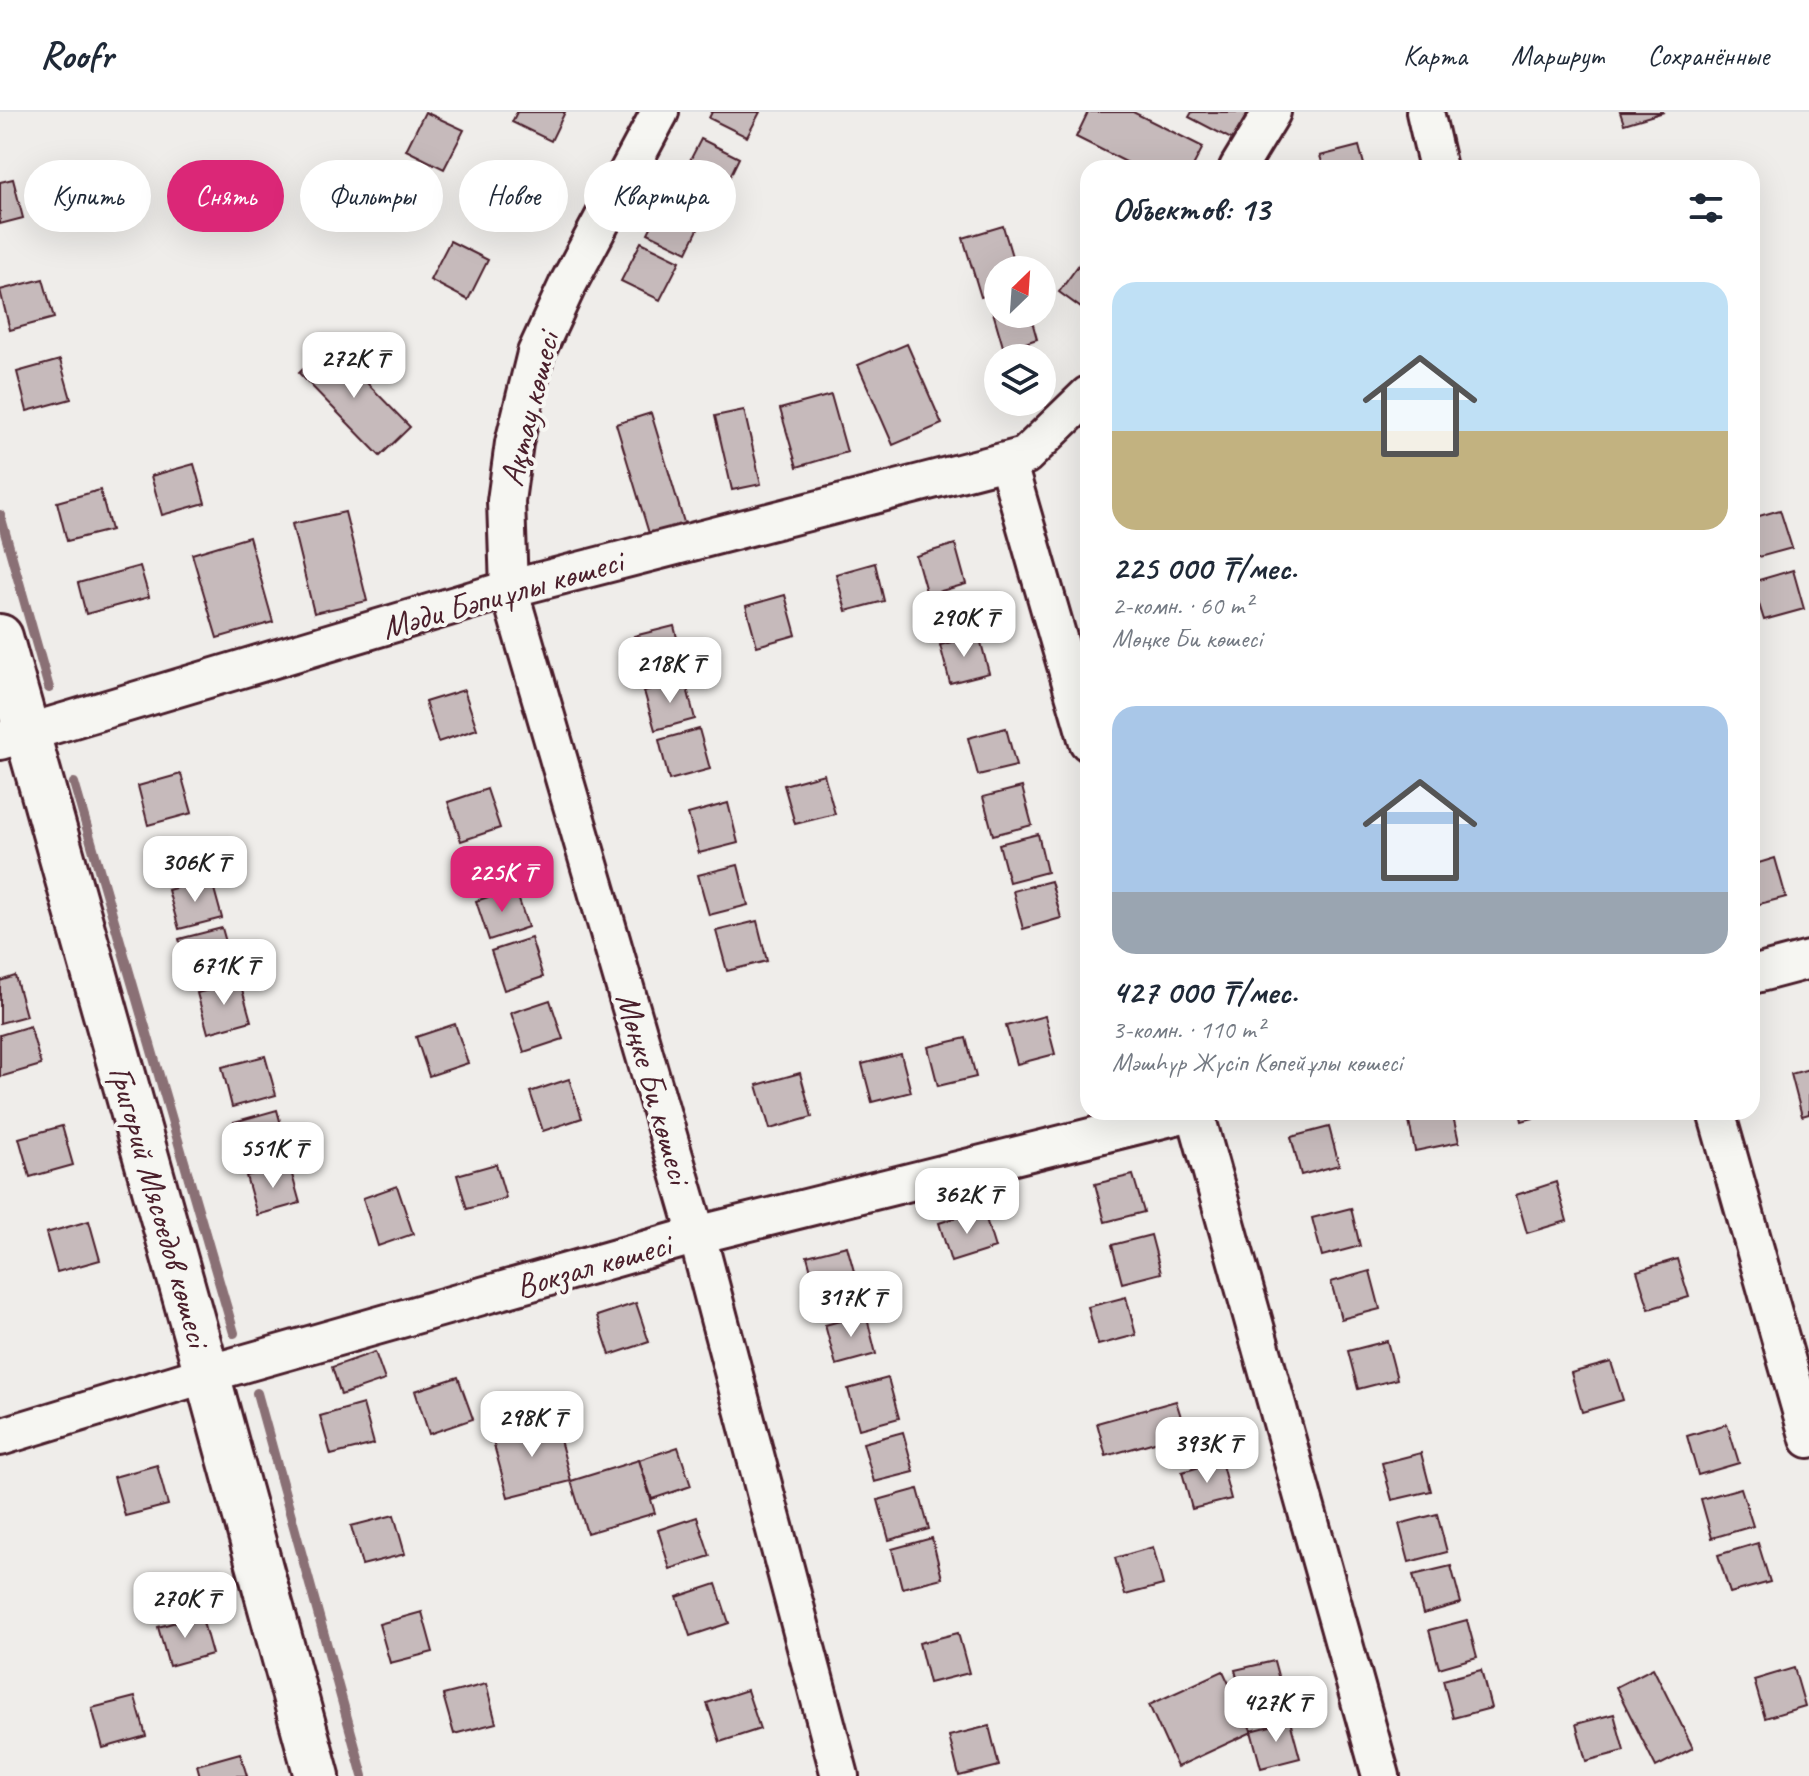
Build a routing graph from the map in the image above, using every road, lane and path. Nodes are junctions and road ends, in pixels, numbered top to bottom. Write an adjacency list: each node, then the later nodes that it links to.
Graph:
1 (660, 112): 8 (street, Ақтау көшесі)
2 (1272, 112): 4 (street)
3 (1425, 112): 5 (street)
4 (1243, 160)
5 (1436, 160)
6 (1080, 403): 7 (street, Мәди Бәпиұлы көшесі)
7 (1007, 461): 8 (street, Мәди Бәпиұлы көшесі); 10 (street)
8 (509, 589): 11 (street, Мәди Бәпиұлы көшесі); 17 (street, Мөңке Би көшесі)
9 (0, 637): 11 (main road, Григорий Мясоедов көшесі)
10 (1080, 714)
11 (14, 737): 18 (main road, Григорий Мясоедов көшесі)
12 (1809, 960): 13 (street)
13 (1760, 973)
14 (1161, 1120): 17 (street, Вокзал көшесі)
15 (1195, 1120): 23 (street)
16 (1718, 1120): 20 (street)
17 (697, 1235): 18 (street, Вокзал көшесі); 22 (street, Мөңке Би көшесі)
18 (207, 1374): 19 (street, Вокзал көшесі); 21 (main road, Григорий Мясоедов көшесі)
19 (0, 1437)
20 (1809, 1439)
21 (317, 1776)
22 (840, 1776)
23 (1381, 1776)

